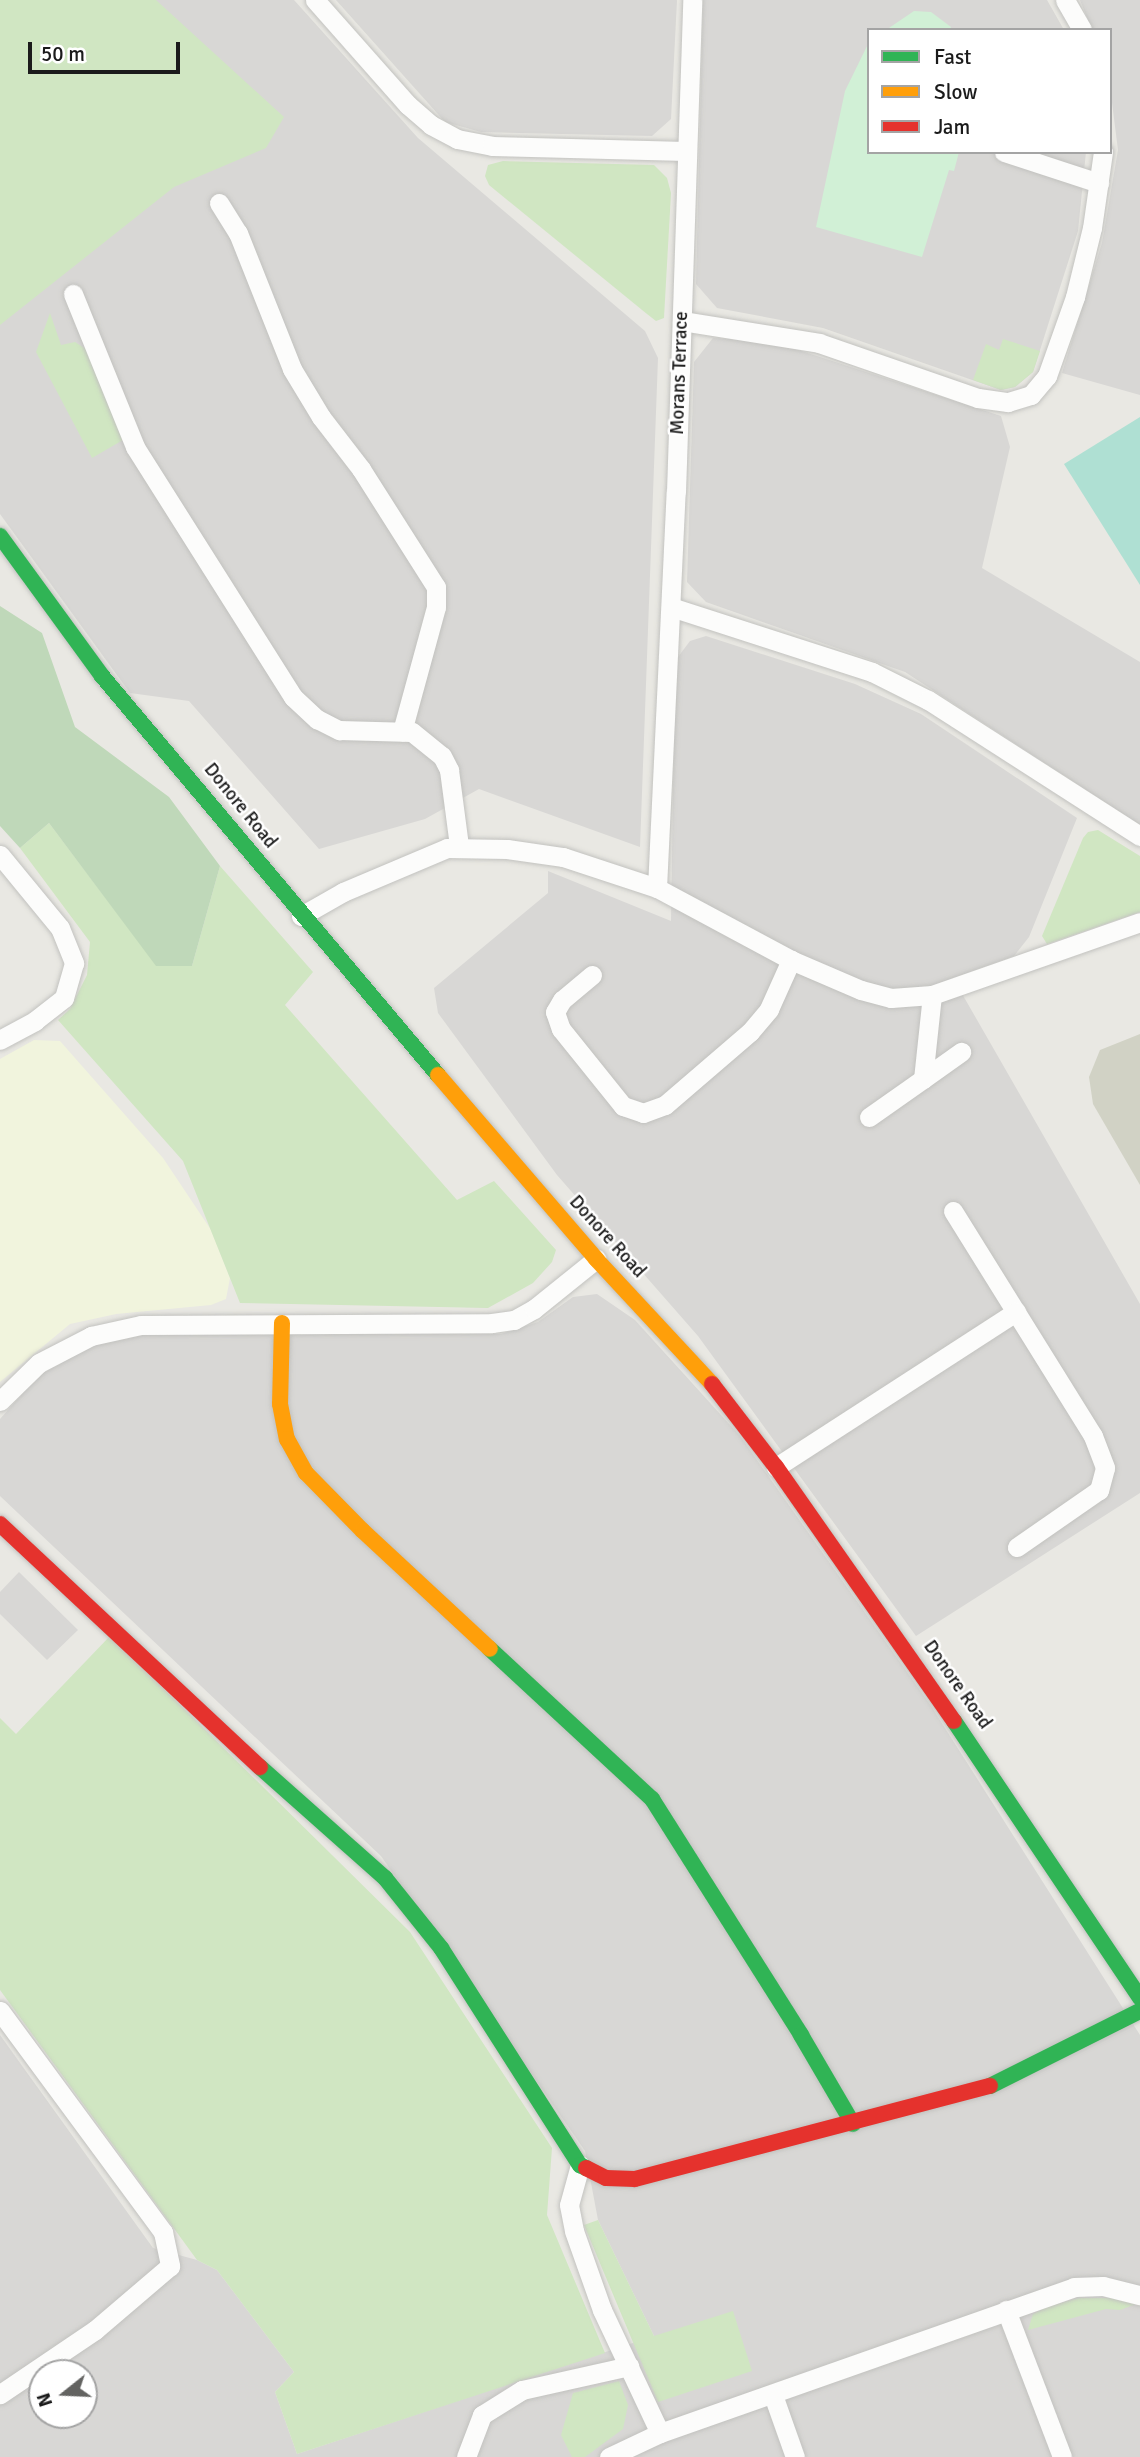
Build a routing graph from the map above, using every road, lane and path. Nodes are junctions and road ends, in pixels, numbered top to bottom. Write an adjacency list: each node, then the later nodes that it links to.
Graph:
1 (316, 0): 5 (street)
2 (692, 0): 5 (street, Morans Terrace)
3 (1065, 0): 4 (street)
4 (1081, 28)
5 (687, 151): 11 (street, Morans Terrace)
6 (1010, 154): 8 (street)
7 (1104, 154): 8 (street)
8 (1099, 183): 11 (street)
9 (219, 203): 14 (street)
10 (73, 294): 14 (street)
11 (682, 321): 13 (street, Morans Terrace)
12 (0, 536): 19 (street, Donore Road)
13 (671, 607): 15 (street); 18 (street, Morans Terrace)
14 (402, 731): 16 (street)
15 (1140, 836)
16 (458, 846): 18 (street); 19 (street)
17 (0, 855): 24 (street)
18 (657, 888): 21 (street)
19 (301, 916): 29 (street, Donore Road)
20 (1140, 922): 23 (street)
21 (791, 960): 22 (street); 23 (street)
22 (592, 975)
23 (932, 995): 26 (street)
24 (0, 1040)
25 (961, 1052): 26 (street)
26 (923, 1079): 27 (street)
27 (869, 1117)
28 (953, 1211): 30 (street)
29 (596, 1259): 31 (street); 33 (street, Donore Road)
30 (1016, 1312): 33 (street); 35 (street)
31 (282, 1323): 32 (street); 39 (street)
32 (0, 1401)
33 (776, 1467): 36 (street, Donore Road)
34 (3, 1533): 40 (street)
35 (1017, 1547)
36 (1140, 1998)
37 (0, 2011): 44 (street)
38 (1140, 2011): 39 (street)
39 (853, 2124): 40 (street)
40 (580, 2165): 43 (street)
41 (1140, 2295): 42 (street)
42 (1006, 2310): 45 (street); 50 (street)
43 (629, 2366): 46 (street); 47 (street)
44 (0, 2394)
45 (773, 2395): 46 (street); 49 (street)
46 (660, 2433): 48 (street)
47 (466, 2457)
48 (609, 2457)
49 (795, 2457)
50 (1062, 2457)

